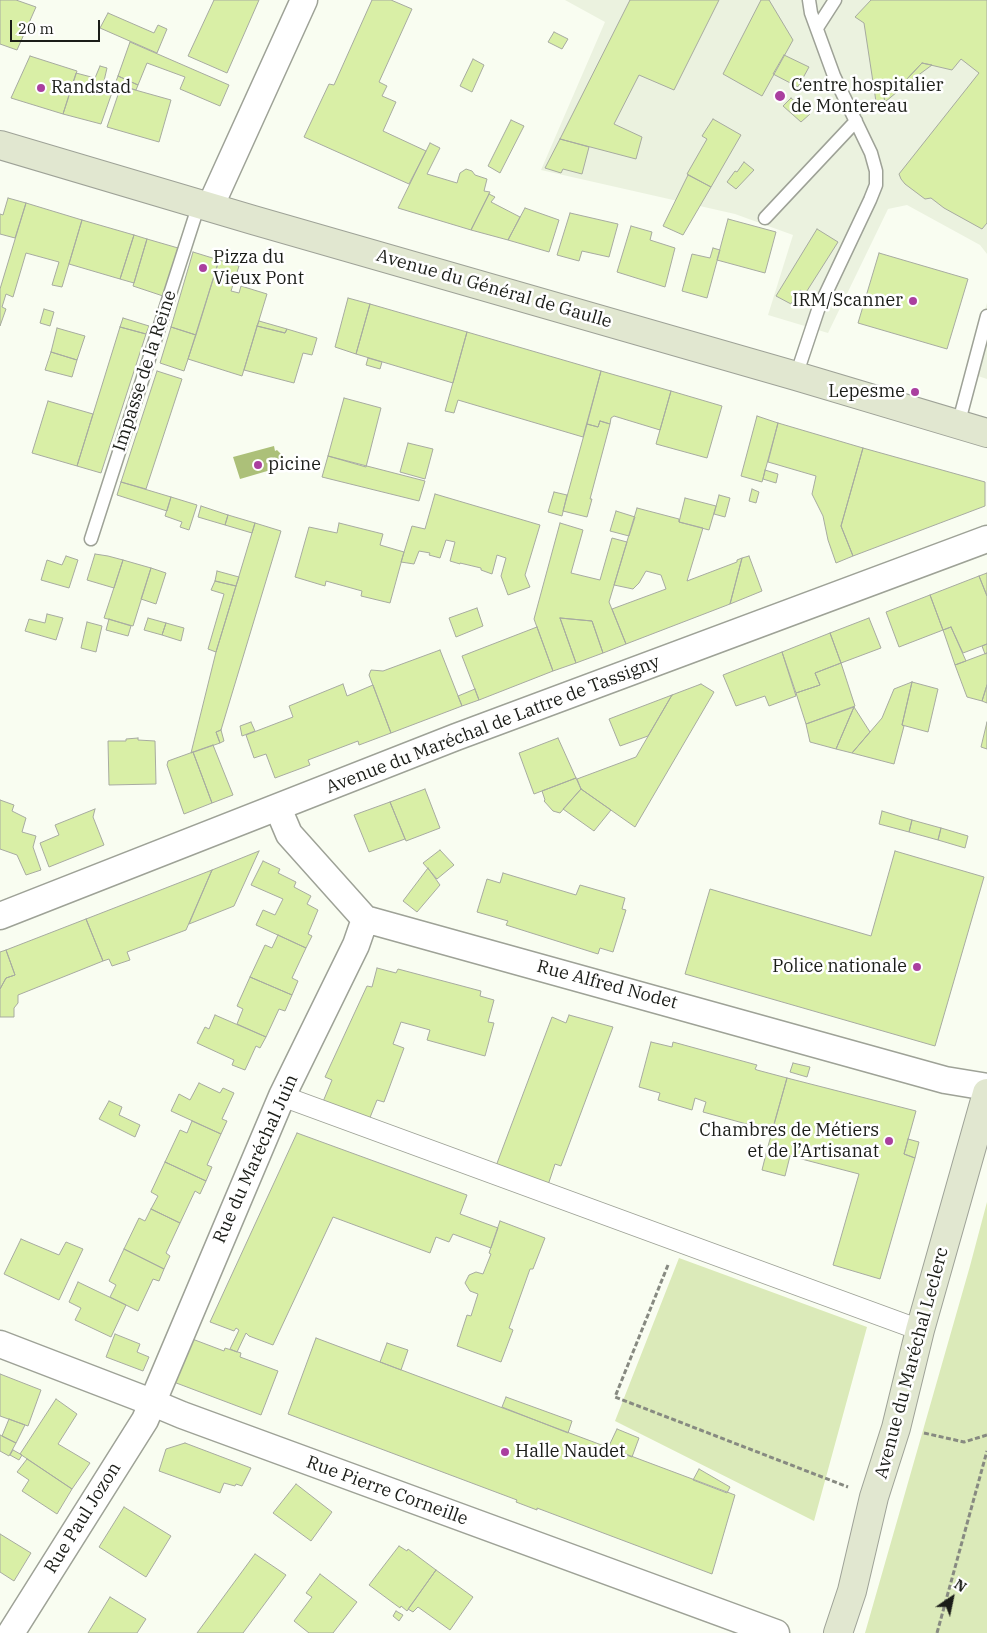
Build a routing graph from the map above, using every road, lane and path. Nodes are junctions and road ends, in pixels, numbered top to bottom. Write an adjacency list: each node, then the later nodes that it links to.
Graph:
1 (304, 0): 7 (street)
2 (809, 0): 4 (lane)
3 (835, 0): 4 (lane)
4 (817, 28): 5 (lane)
5 (856, 121): 8 (lane); 10 (lane)
6 (0, 145): 7 (main road, Avenue du Général de Gaulle)
7 (204, 205): 10 (main road, Avenue du Général de Gaulle); 13 (lane, Impasse de la Reine)
8 (765, 218)
9 (987, 316): 11 (lane)
10 (796, 376): 11 (main road, Avenue du Général de Gaulle)
11 (958, 425): 12 (main road, Avenue du Général de Gaulle)
12 (987, 433)
13 (91, 539)
14 (987, 539): 15 (street, Avenue du Maréchal de Lattre de Tassigny)
15 (278, 808): 16 (street, Avenue du Maréchal de Lattre de Tassigny); 17 (street)
16 (0, 916)
17 (365, 919): 18 (street, Rue Alfred Nodet); 20 (street, Rue du Maréchal Juin)
18 (987, 1087)
19 (987, 1093): 22 (main road, Avenue du Maréchal Leclerc)
20 (282, 1096): 21 (street); 24 (street, Rue du Maréchal Juin)
21 (678, 1240): 22 (street); 28 (path)
22 (920, 1330): 28 (main road, Avenue du Maréchal Leclerc)
23 (0, 1344): 24 (street, Rue Pierre Corneille)
24 (151, 1402): 29 (street, Rue Paul Jozon); 30 (street, Rue Pierre Corneille)
25 (936, 1435): 26 (path)
26 (987, 1435)
27 (987, 1451): 32 (path)
28 (874, 1497): 31 (main road, Avenue du Maréchal Leclerc)
29 (11, 1633)
30 (776, 1633)
31 (838, 1633)
32 (937, 1633)

